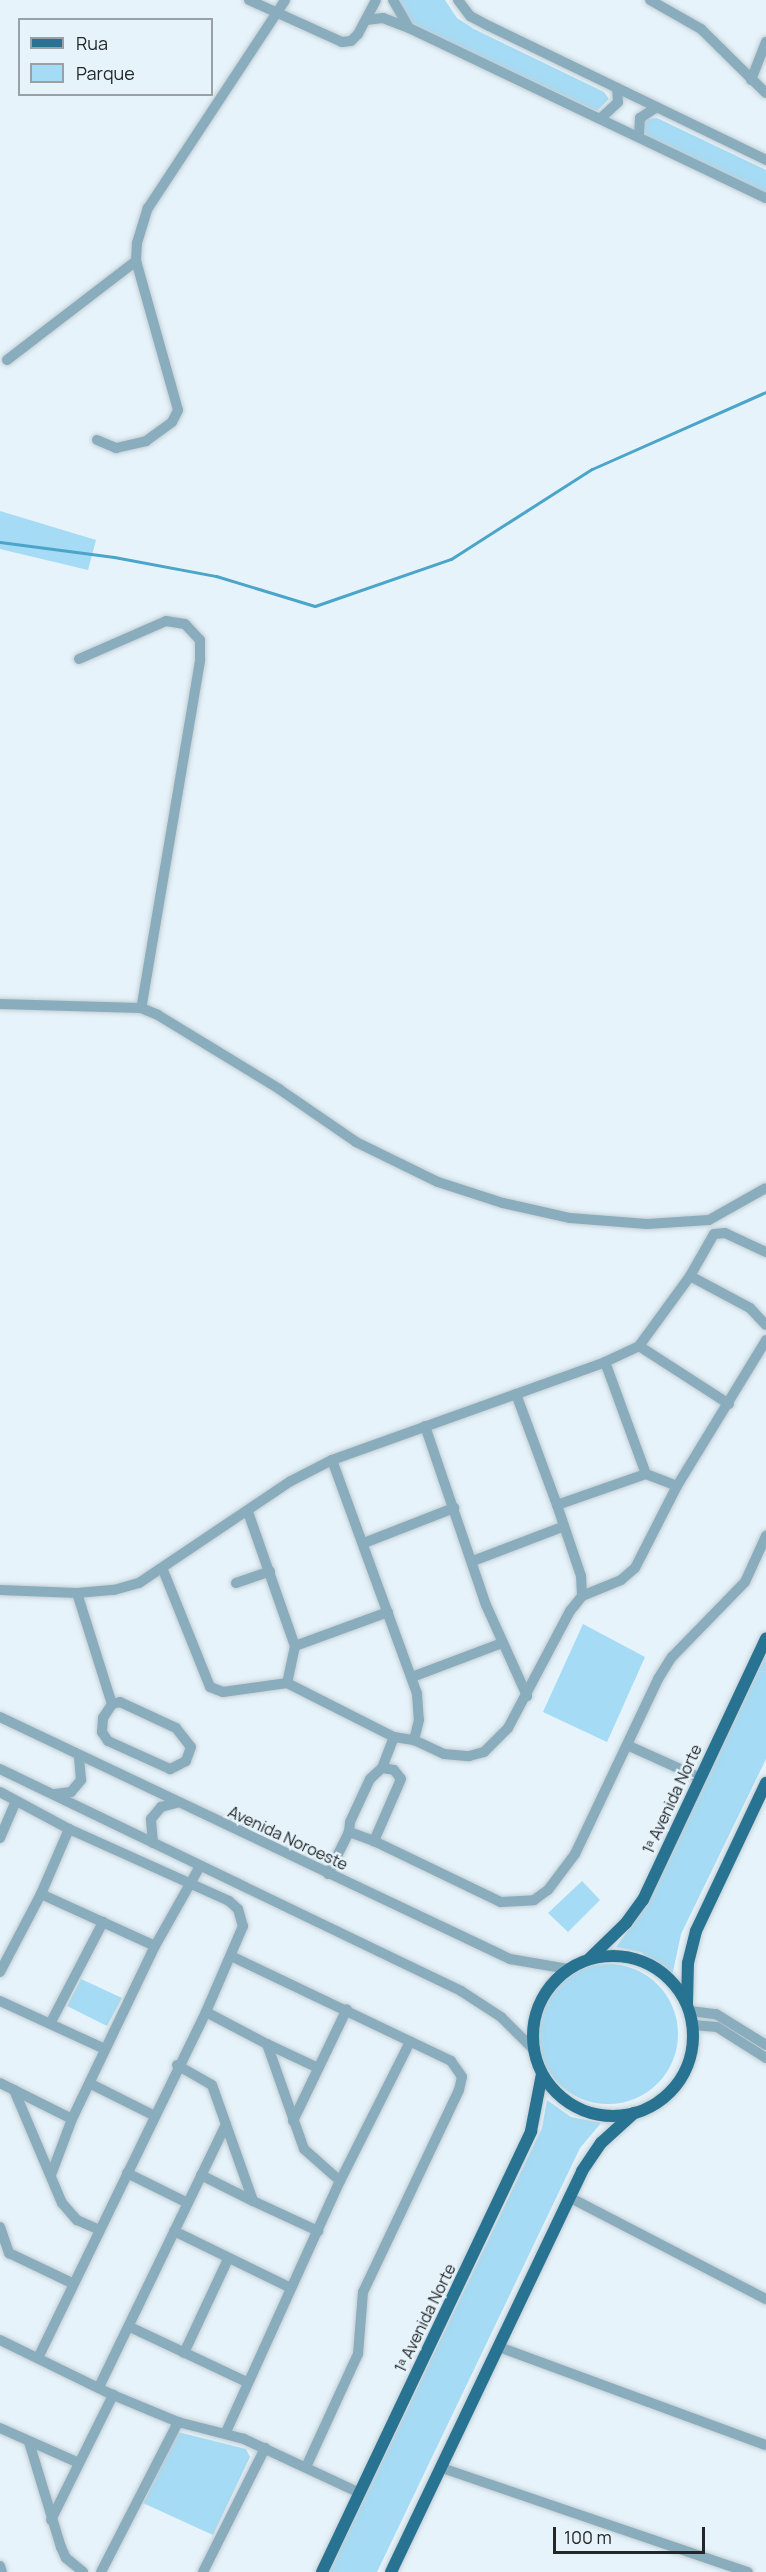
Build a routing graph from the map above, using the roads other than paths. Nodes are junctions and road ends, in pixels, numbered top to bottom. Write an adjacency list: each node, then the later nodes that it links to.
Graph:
1 (249, 0): 7 (street)
2 (285, 0): 7 (street)
3 (376, 0): 8 (street)
4 (393, 0): 9 (street)
5 (458, 0): 12 (street)
6 (650, 0): 11 (street)
7 (279, 14): 8 (street); 19 (street)
8 (366, 20): 9 (street)
9 (409, 28): 15 (street)
10 (766, 42): 11 (street)
11 (751, 80): 13 (street)
12 (617, 88): 14 (street); 15 (street)
13 (766, 93)
14 (657, 107): 16 (street); 17 (street)
15 (601, 118): 16 (street)
16 (639, 136): 18 (street)
17 (766, 160)
18 (766, 198)
19 (136, 261): 20 (street); 21 (street)
20 (7, 360)
21 (97, 440)
22 (79, 659): 24 (street)
23 (0, 1004): 24 (street)
24 (141, 1008): 26 (street)
25 (766, 1188): 26 (street)
26 (709, 1220): 27 (street)
27 (714, 1234): 28 (street); 29 (street)
28 (766, 1252)
29 (690, 1276): 30 (street); 32 (street)
30 (766, 1325)
31 (766, 1340): 35 (street)
32 (639, 1346): 33 (street); 35 (street)
33 (605, 1362): 34 (street); 38 (street)
34 (516, 1394): 36 (street); 40 (street)
35 (729, 1404): 39 (street)
36 (425, 1426): 37 (street); 41 (street)
37 (332, 1460): 42 (street); 45 (street)
38 (646, 1474): 39 (street); 40 (street)
39 (677, 1486): 52 (street)
40 (557, 1505): 43 (street)
41 (454, 1508): 45 (street); 46 (street)
42 (248, 1512): 47 (street); 48 (street)
43 (562, 1527): 46 (street); 52 (street)
44 (766, 1536): 64 (street)
45 (364, 1543): 53 (street)
46 (473, 1562): 55 (street)
47 (163, 1570): 51 (street); 58 (street)
48 (270, 1571): 49 (street); 56 (street)
49 (236, 1583)
50 (0, 1590): 51 (street)
51 (76, 1593): 60 (street)
52 (582, 1596): 59 (street)
53 (388, 1612): 56 (street); 57 (street)
54 (766, 1639): 68 (main road, 1ᵃ Avenida Norte)
55 (502, 1643): 57 (street); 59 (street)
56 (295, 1646): 58 (street)
57 (412, 1677): 63 (street)
58 (287, 1683): 62 (street)
59 (527, 1696): 63 (street)
60 (112, 1704): 60 (street)
61 (0, 1717): 65 (street, Avenida Noroeste)
62 (394, 1737): 63 (street); 66 (street)
63 (414, 1740)
64 (627, 1745): 68 (street); 77 (street)
65 (79, 1757): 71 (street); 73 (street, Avenida Noroeste)
66 (382, 1768): 75 (street); 77 (street)
67 (0, 1769): 71 (street)
68 (700, 1778): 86 (main road, 1ᵃ Avenida Norte)
69 (764, 1791): 90 (main road)
70 (0, 1792): 72 (street)
71 (55, 1794): 78 (street)
72 (16, 1801): 74 (street); 76 (street)
73 (176, 1803): 78 (street); 80 (street, Avenida Noroeste)
74 (69, 1829): 81 (street); 82 (street)
75 (349, 1832): 77 (street); 80 (street)
76 (0, 1838)
77 (374, 1840)
78 (153, 1843): 79 (street)
79 (200, 1866): 81 (street); 99 (street)
80 (328, 1874): 88 (street, Avenida Noroeste)
81 (191, 1885): 84 (street); 85 (street)
82 (41, 1894): 83 (street); 87 (street)
83 (103, 1922): 84 (street); 93 (street)
84 (155, 1946): 98 (street)
85 (231, 1956): 91 (street); 92 (street)
86 (589, 1959): 88 (main road); 90 (main road)
87 (1, 1969)
88 (568, 1969): 99 (main road)
89 (0, 2001): 93 (street)
90 (688, 2007): 94 (main road); 97 (street)
91 (347, 2009): 95 (street); 102 (street)
92 (206, 2012): 96 (street); 101 (street)
93 (51, 2022): 98 (street)
94 (693, 2025): 100 (street); 107 (main road)
95 (410, 2042): 115 (street); 143 (street)
96 (267, 2044): 102 (street); 110 (street)
97 (766, 2045)
98 (105, 2049): 105 (street)
99 (533, 2049): 103 (main road)
100 (766, 2058)
101 (177, 2065): 108 (street); 111 (street)
102 (318, 2068): 110 (street)
103 (542, 2074): 107 (main road); 145 (main road, 1ᵃ Avenida Norte)
104 (0, 2083): 106 (street)
105 (91, 2084): 108 (street); 109 (street)
106 (14, 2090): 109 (street); 113 (street)
107 (634, 2113): 116 (main road)
108 (153, 2115): 112 (street)
109 (72, 2119): 113 (street)
110 (293, 2121): 115 (street)
111 (226, 2124): 114 (street); 117 (street)
112 (127, 2173): 118 (street); 120 (street)
113 (51, 2175): 120 (street)
114 (201, 2175): 117 (street); 118 (street)
115 (340, 2181): 122 (street)
116 (569, 2197): 127 (street); 130 (main road)
117 (253, 2201): 122 (street)
118 (186, 2202): 121 (street)
119 (0, 2227): 123 (street)
120 (99, 2230): 125 (street)
121 (174, 2231): 124 (street); 128 (street)
122 (318, 2232): 126 (street)
123 (5, 2251): 125 (street)
124 (228, 2259): 126 (street); 131 (street)
125 (72, 2283): 132 (street)
126 (291, 2288): 133 (street)
127 (766, 2299)
128 (130, 2327): 131 (street); 134 (street)
129 (0, 2340): 132 (street)
130 (499, 2347): 140 (street); 144 (main road)
131 (184, 2353): 133 (street)
132 (39, 2356): 134 (street)
133 (247, 2382): 138 (street)
134 (99, 2387): 135 (street)
135 (113, 2395): 136 (street); 142 (street)
136 (178, 2422): 138 (street); 150 (street)
137 (0, 2428): 139 (street)
138 (226, 2432): 141 (street)
139 (29, 2442): 142 (street); 146 (street)
140 (766, 2445)
141 (265, 2448): 143 (street); 151 (street)
142 (79, 2463): 146 (street)
143 (306, 2467): 145 (street)
144 (442, 2468): 153 (main road); 154 (street)
145 (360, 2493): 152 (main road, 1ᵃ Avenida Norte)
146 (51, 2520): 149 (street)
147 (0, 2566): 148 (street)
148 (2, 2572)
149 (83, 2572)
150 (101, 2572)
151 (203, 2572)
152 (322, 2572)
153 (391, 2572)
154 (748, 2572)

